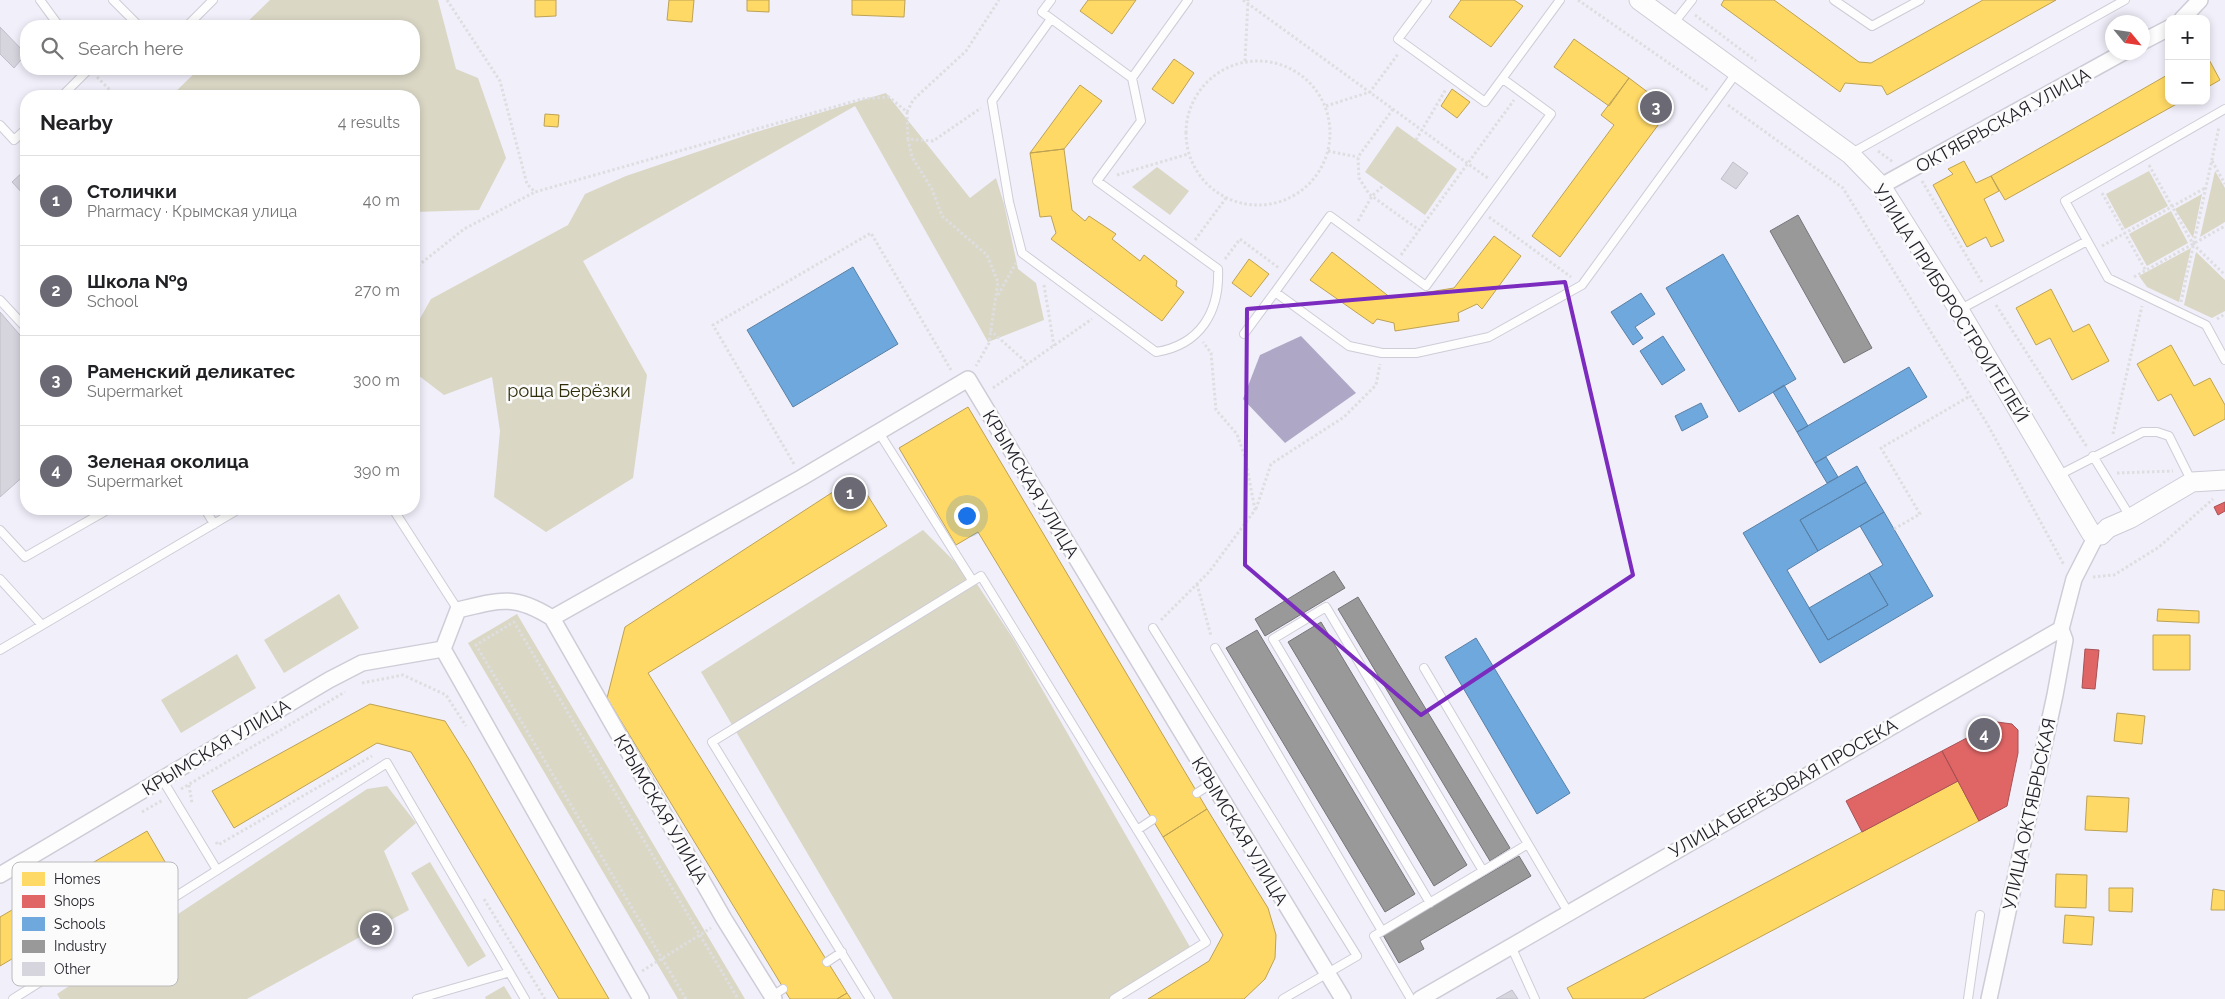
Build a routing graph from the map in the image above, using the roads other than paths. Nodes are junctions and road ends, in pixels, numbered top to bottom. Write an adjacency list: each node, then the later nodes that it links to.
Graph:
1 (40, 0): 16 (lane)
2 (113, 0): 17 (lane)
3 (213, 0): 18 (lane)
4 (1051, 0): 15 (lane)
5 (1188, 0): 25 (lane)
6 (1427, 0): 26 (lane)
7 (1560, 0): 26 (lane)
8 (1639, 0): 19 (street, УЛИЦА ПРИБОРОСТРОИТЕЛЕЙ)
9 (1692, 0): 19 (lane)
10 (1834, 0): 11 (lane)
11 (1920, 0)
12 (2125, 0): 31 (lane)
13 (2200, 0): 14 (street)
14 (2186, 15)
15 (1051, 19): 25 (lane); 25 (lane)
16 (55, 20)
17 (134, 20)
18 (193, 20)
19 (1673, 24): 23 (street, УЛИЦА ПРИБОРОСТРОИТЕЛЕЙ)
20 (2165, 30): 21 (street)
21 (2150, 38)
22 (2109, 60): 32 (street, ОКТЯБРЬСКАЯ УЛИЦА)
23 (1738, 70): 31 (street, УЛИЦА ПРИБОРОСТРОИТЕЛЕЙ); 34 (lane)
24 (84, 75): 27 (lane)
25 (1132, 78)
26 (1503, 78): 34 (lane)
27 (68, 90)
28 (2224, 110): 33 (lane)
29 (0, 125): 30 (lane)
30 (20, 134)
31 (1850, 154): 32 (street, УЛИЦА ПРИБОРОСТРОИТЕЛЕЙ)
32 (1881, 186): 36 (street, УЛИЦА ПРИБОРОСТРОИТЕЛЕЙ)
33 (2087, 240): 36 (lane); 39 (lane)
34 (1275, 292): 38 (lane)
35 (0, 300): 37 (lane)
36 (1959, 310): 42 (street, УЛИЦА ПРИБОРОСТРОИТЕЛЕЙ)
37 (20, 322)
38 (1244, 334)
39 (2225, 360)
40 (878, 431): 54 (lane); 56 (street); 65 (street, КРЫМСКАЯ УЛИЦА)
41 (2093, 456): 42 (lane); 43 (lane); 49 (lane)
42 (2056, 476): 52 (street, УЛИЦА ПРИБОРОСТРОИТЕЛЕЙ)
43 (2189, 477): 44 (street); 49 (street)
44 (2221, 488)
45 (98, 515): 51 (lane)
46 (209, 515): 50 (lane)
47 (229, 515): 50 (lane)
48 (397, 515): 55 (lane)
49 (2131, 518): 52 (street)
50 (214, 524): 57 (lane)
51 (0, 530)
52 (2097, 530): 59 (street)
53 (0, 579): 57 (lane)
54 (972, 580): 68 (lane); 81 (lane)
55 (458, 610): 56 (street); 61 (street)
56 (552, 618): 86 (street, КРЫМСКАЯ УЛИЦА)
57 (42, 625): 62 (lane)
58 (1153, 628): 84 (lane)
59 (2061, 629): 77 (street, УЛИЦА БЕРЁЗОВАЯ ПРОСЕКА); 99 (street, УЛИЦА ОКТЯБРЬСКАЯ)
60 (1214, 648): 79 (lane)
61 (443, 649): 64 (street, КРЫМСКАЯ УЛИЦА); 90 (street)
62 (0, 650)
63 (1424, 668): 69 (lane)
64 (162, 779): 70 (street, КРЫМСКАЯ УЛИЦА); 72 (lane)
65 (1212, 784): 66 (lane); 84 (street, КРЫМСКАЯ УЛИЦА)
66 (1197, 793)
67 (1152, 820): 68 (lane)
68 (1137, 830): 92 (lane)
69 (1528, 844): 73 (lane); 77 (lane)
70 (22, 862)
71 (12, 868): 74 (street, КРЫМСКАЯ УЛИЦА)
72 (217, 870): 75 (lane); 83 (lane)
73 (1483, 871): 76 (lane); 76 (lane)
74 (0, 875)
75 (178, 895)
76 (1430, 902): 79 (lane)
77 (1568, 912): 80 (street, УЛИЦА БЕРЁЗОВАЯ ПРОСЕКА)
78 (1980, 915): 98 (lane)
79 (1382, 931): 95 (lane)
80 (1511, 946): 96 (street, УЛИЦА БЕРЁЗОВАЯ ПРОСЕКА); 97 (lane)
81 (842, 952): 82 (lane); 91 (lane)
82 (827, 962)
83 (507, 973): 88 (lane); 89 (lane)
84 (1327, 974): 93 (lane); 94 (street, КРЫМСКАЯ УЛИЦА)
85 (34, 986): 87 (lane)
86 (777, 995)
87 (13, 999)
88 (416, 999)
89 (525, 999)
90 (641, 999)
91 (870, 999)
92 (1114, 999)
93 (1283, 999)
94 (1343, 999)
95 (1411, 999)
96 (1420, 999)
97 (1535, 999)
98 (1968, 999)
99 (1989, 999)

